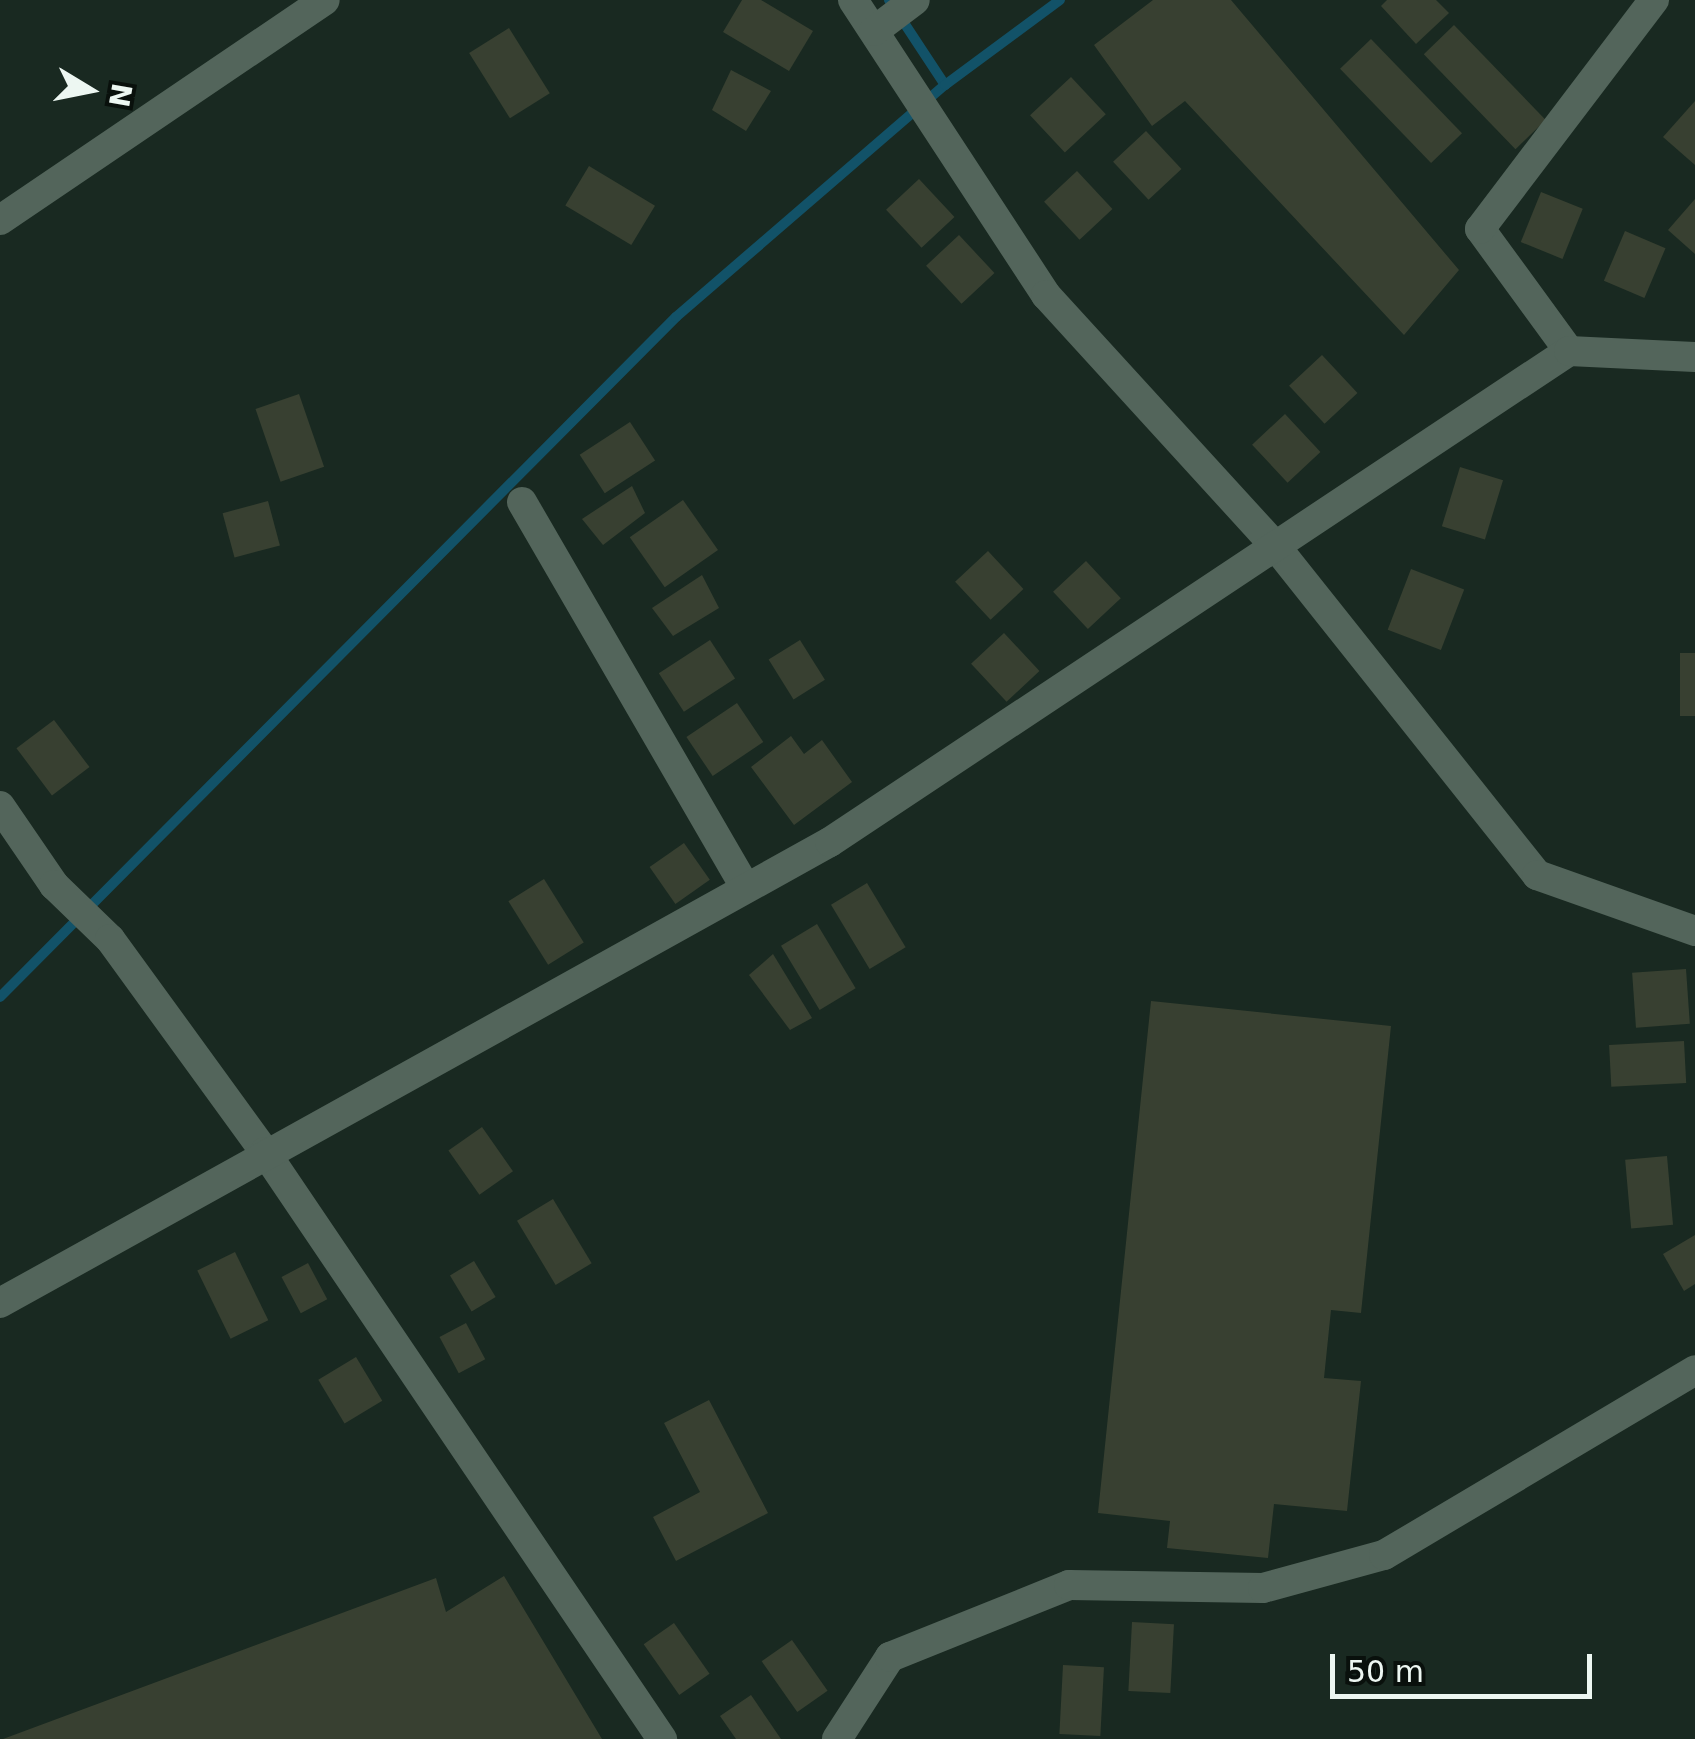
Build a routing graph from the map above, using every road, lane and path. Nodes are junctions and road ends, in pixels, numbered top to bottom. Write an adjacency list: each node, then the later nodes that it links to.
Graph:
1 (325, 0): 6 (street)
2 (853, 0): 5 (street)
3 (915, 0): 5 (street)
4 (1654, 0): 7 (street)
5 (881, 26): 10 (street)
6 (0, 220)
7 (1570, 351): 8 (street); 10 (street)
8 (1695, 357)
9 (522, 502): 12 (street)
10 (1277, 548): 12 (street); 13 (street)
11 (0, 806): 14 (street)
12 (746, 888): 14 (street)
13 (1695, 931)
14 (265, 1152): 15 (street); 17 (street)
15 (0, 1303)
16 (1695, 1370): 18 (street)
17 (662, 1739)
18 (837, 1739)

